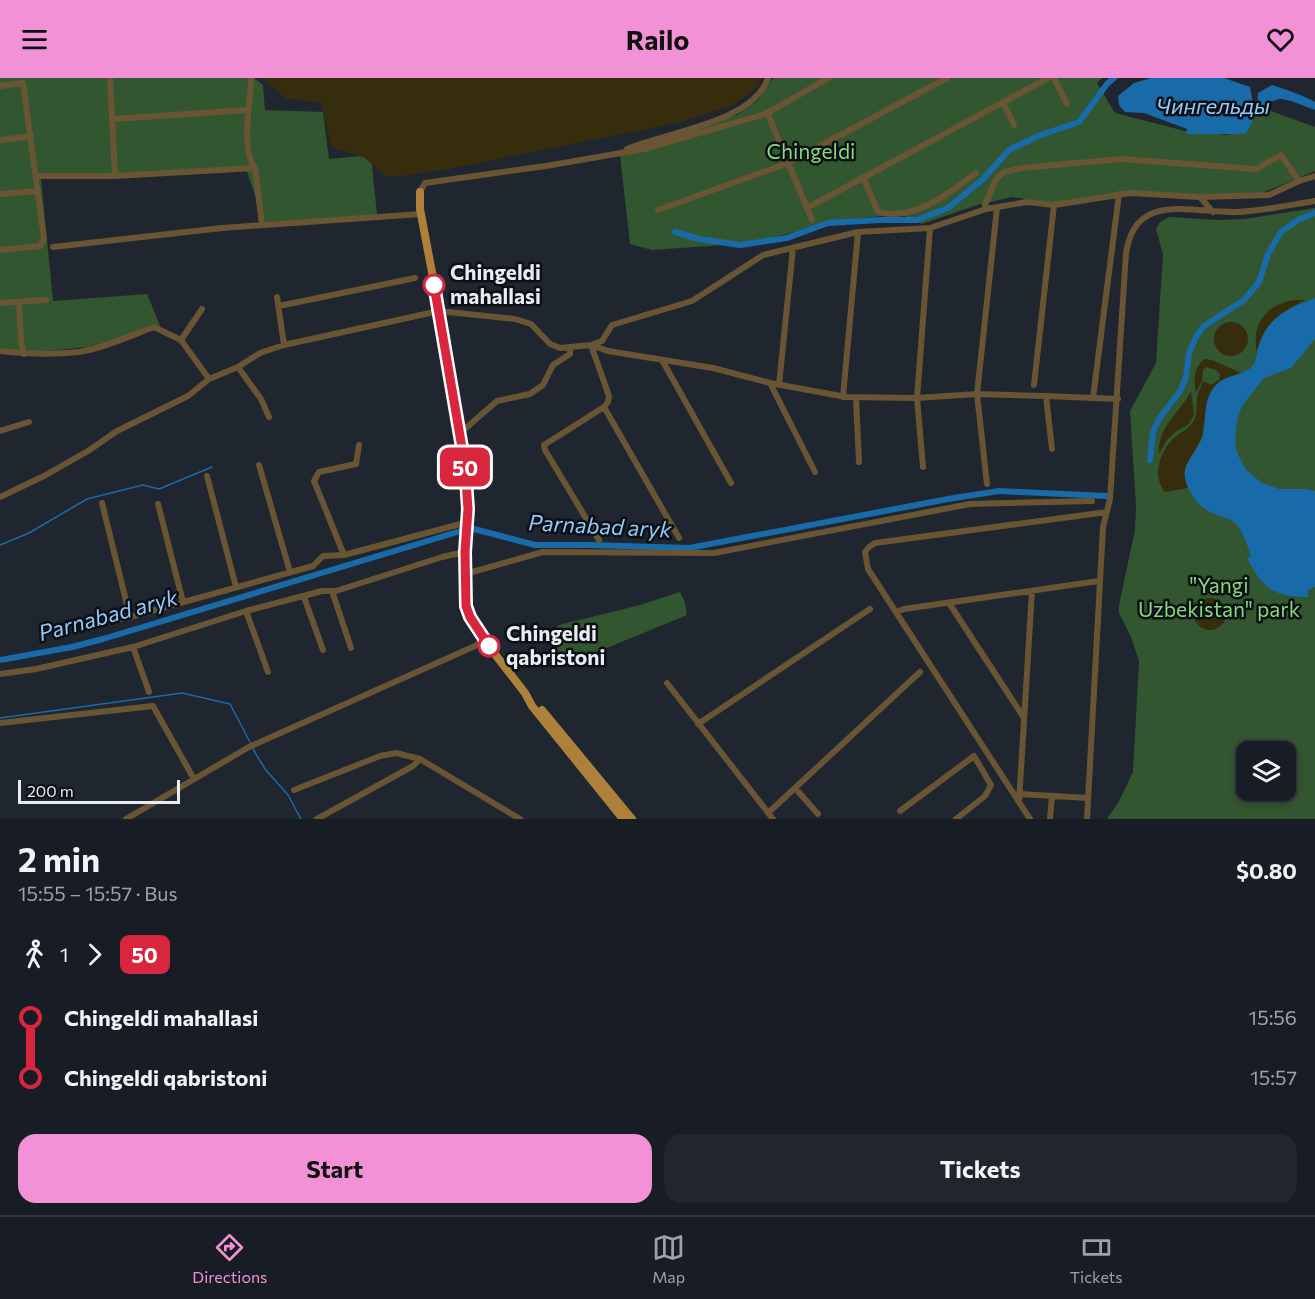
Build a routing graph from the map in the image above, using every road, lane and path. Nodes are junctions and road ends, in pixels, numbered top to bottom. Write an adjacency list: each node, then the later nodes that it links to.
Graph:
1 (110, 78): 13 (street)
2 (251, 78): 11 (street)
3 (768, 78): 17 (street)
4 (829, 78): 12 (street)
5 (946, 78): 18 (street)
6 (1048, 78): 9 (street)
7 (1054, 78): 10 (street)
8 (0, 86): 15 (street)
9 (1003, 102): 14 (street); 24 (street)
10 (1067, 104)
11 (248, 110): 13 (street); 19 (street)
12 (767, 112): 17 (street); 18 (street)
13 (112, 119): 22 (street)
14 (1014, 125)
15 (31, 136): 16 (street); 21 (street)
16 (0, 140)
17 (616, 154): 27 (street)
18 (788, 163): 33 (street); 36 (street)
19 (255, 168): 22 (street); 40 (street)
20 (976, 173): 24 (street)
21 (37, 176): 22 (street); 26 (street)
22 (115, 176)
23 (1315, 176): 25 (street)
24 (863, 177): 33 (street)
25 (1299, 181): 30 (street); 35 (street)
26 (38, 191): 28 (street); 45 (street)
27 (420, 192): 38 (main road)
28 (0, 194)
29 (1119, 194): 30 (street); 32 (street); 71 (street)
30 (1200, 196): 37 (street)
31 (1315, 201): 37 (street)
32 (1054, 205): 34 (street); 65 (street)
33 (807, 208): 39 (street)
34 (997, 208): 35 (street); 66 (street)
35 (986, 209): 41 (street)
36 (658, 210)
37 (1213, 212): 72 (street)
38 (421, 214): 40 (street); 53 (main road)
39 (812, 220)
40 (262, 225): 43 (street)
41 (930, 228): 42 (street); 70 (street)
42 (858, 232): 44 (street); 68 (street)
43 (53, 247)
44 (793, 248): 56 (street); 64 (street)
45 (0, 250)
46 (415, 278): 51 (street)
47 (277, 297): 51 (street)
48 (46, 300): 49 (street)
49 (19, 302): 50 (street); 59 (street)
50 (0, 303)
51 (279, 306): 55 (street)
52 (202, 309): 54 (street)
53 (439, 311): 55 (street); 57 (street); 77 (main road)
54 (181, 340): 59 (street); 62 (street)
55 (284, 345): 61 (street)
56 (591, 345): 57 (street); 60 (street); 73 (street)
57 (570, 347): 77 (street)
58 (0, 351): 59 (street)
59 (24, 354)
60 (662, 360): 63 (street); 85 (street)
61 (238, 367): 62 (street); 74 (street)
62 (209, 379): 87 (street)
63 (770, 383): 64 (street); 83 (street)
64 (779, 385): 68 (street)
65 (1034, 386)
66 (977, 394): 67 (street); 70 (street); 86 (street)
67 (1047, 396): 71 (street); 79 (street)
68 (843, 397): 69 (street)
69 (856, 398): 70 (street); 80 (street)
70 (916, 398): 82 (street)
71 (1093, 398): 72 (street)
72 (1118, 399): 91 (street)
73 (604, 407): 93 (street); 94 (street)
74 (269, 417)
75 (29, 422): 76 (street)
76 (0, 431)
77 (459, 434): 92 (main road)
78 (359, 445): 96 (street)
79 (1052, 450)
80 (859, 462)
81 (259, 465): 97 (street)
82 (923, 468)
83 (815, 472)
84 (207, 476): 100 (street)
85 (731, 483)
86 (987, 484)
87 (0, 497)
88 (1092, 501): 98 (street)
89 (102, 502): 109 (street)
90 (158, 504): 104 (street)
91 (1107, 512): 99 (street); 108 (street)
92 (468, 522): 95 (main road); 96 (street)
93 (679, 537)
94 (599, 540)
95 (465, 552): 98 (main road); 101 (street)
96 (344, 555): 97 (street)
97 (290, 572): 100 (street)
98 (465, 574): 111 (main road)
99 (1099, 581): 102 (street); 130 (street)
100 (236, 587): 104 (street)
101 (332, 591): 103 (street); 113 (street)
102 (1032, 591): 105 (street); 121 (street)
103 (304, 597): 107 (street); 114 (street)
104 (183, 602): 109 (street)
105 (949, 603): 108 (street); 121 (street)
106 (870, 609): 123 (street)
107 (246, 611): 112 (street); 115 (street)
108 (896, 612): 131 (street)
109 (130, 617): 110 (street)
110 (110, 621)
111 (482, 637): 120 (main road); 125 (street)
112 (134, 647): 117 (street); 119 (street)
113 (351, 648)
114 (323, 650)
115 (268, 672)
116 (920, 672): 126 (street)
117 (0, 674)
118 (667, 683): 123 (street)
119 (149, 692)
120 (525, 693): 138 (main road); 139 (main road)
121 (1024, 718): 128 (street)
122 (0, 723): 125 (street)
123 (698, 724): 133 (street)
124 (420, 759): 127 (street); 136 (street); 137 (street)
125 (194, 779): 135 (street)
126 (795, 788): 133 (street); 134 (street)
127 (294, 790)
128 (1020, 794): 129 (street); 131 (street)
129 (1052, 796): 130 (street); 143 (street)
130 (1088, 798): 144 (street)
131 (1019, 802): 142 (street)
132 (900, 811): 141 (street)
133 (768, 813): 140 (street)
134 (818, 814)
135 (126, 819)
136 (316, 819)
137 (520, 819)
138 (623, 819)
139 (632, 819)
140 (773, 819)
141 (956, 819)
142 (1030, 819)
143 (1050, 819)
144 (1087, 819)

